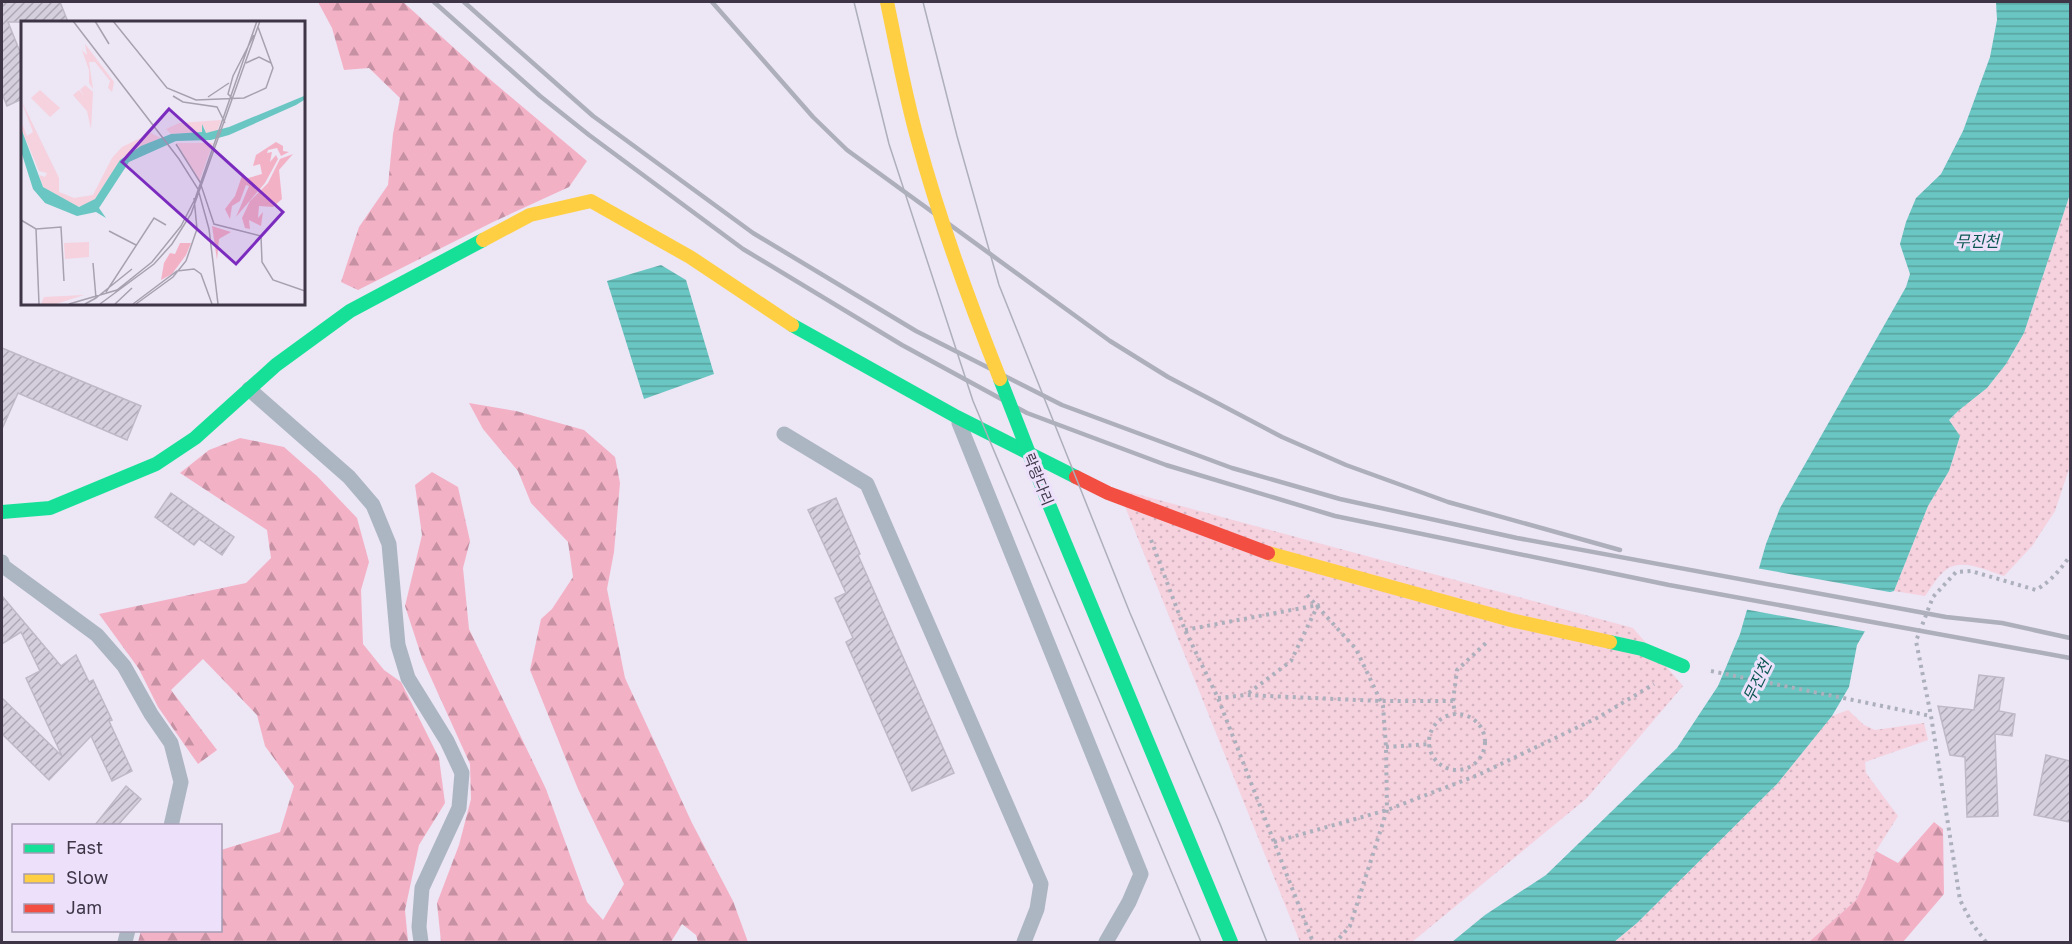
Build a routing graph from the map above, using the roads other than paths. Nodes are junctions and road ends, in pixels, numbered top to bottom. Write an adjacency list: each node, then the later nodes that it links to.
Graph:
1 (887, 2): 12 (street, 락랑다리, bridge)
2 (249, 389): 3 (street); 5 (street); 9 (lane)
3 (957, 417): 7 (street); 11 (lane)
4 (783, 434): 10 (lane)
5 (2, 512)
6 (2, 562): 8 (lane)
7 (1680, 664)
8 (171, 824)
9 (421, 942)
10 (1024, 942)
11 (1106, 942)
12 (1231, 942)

